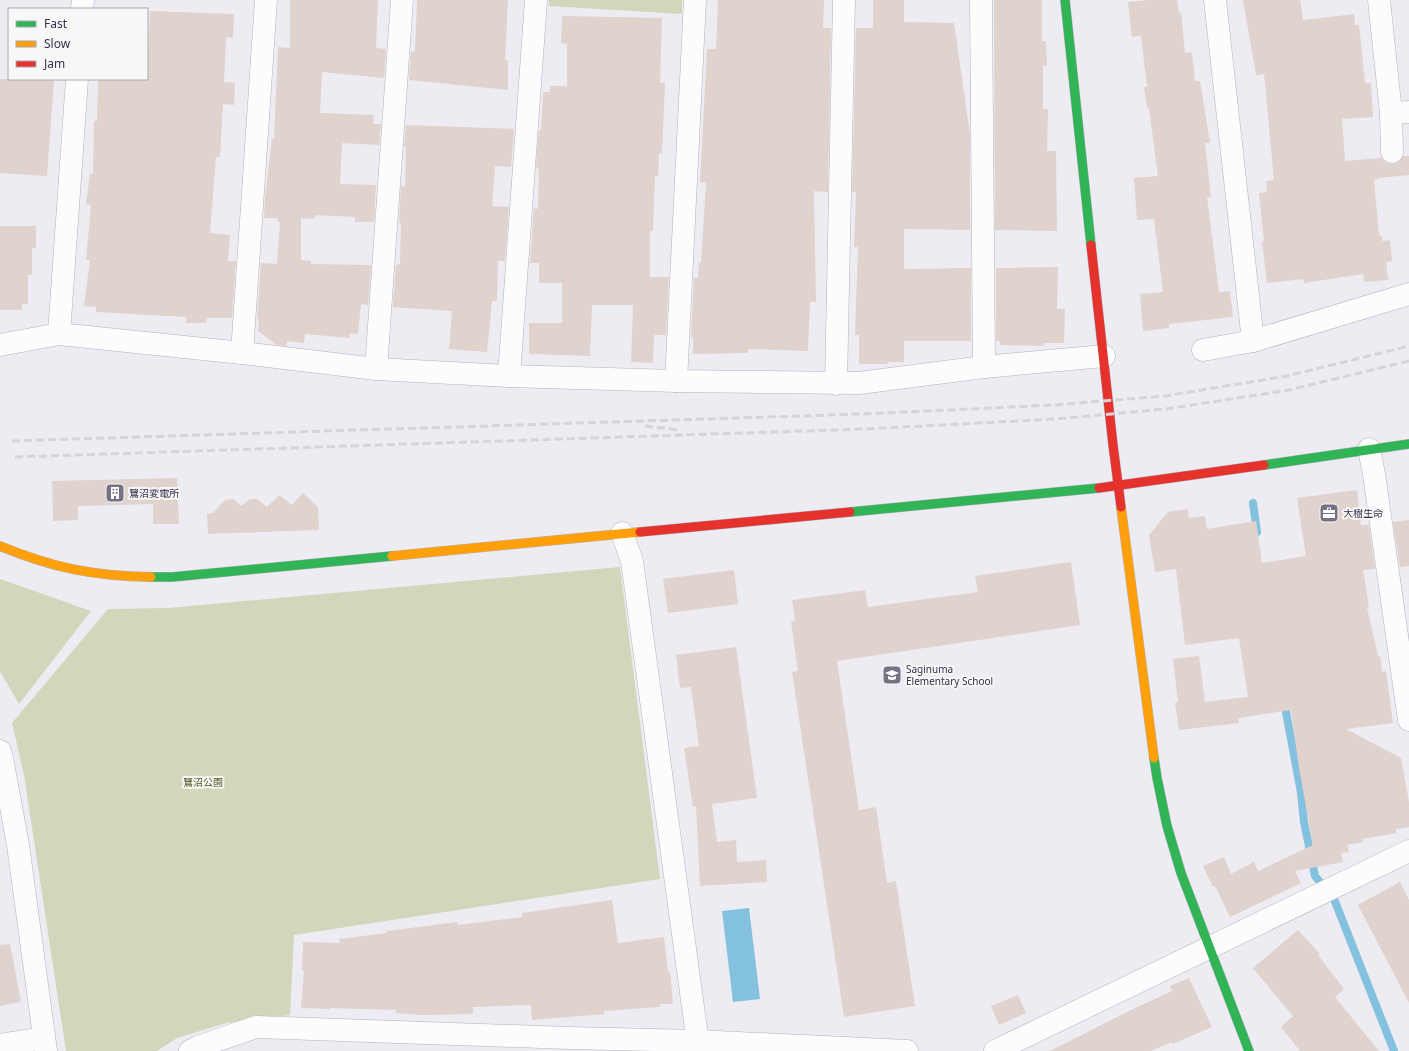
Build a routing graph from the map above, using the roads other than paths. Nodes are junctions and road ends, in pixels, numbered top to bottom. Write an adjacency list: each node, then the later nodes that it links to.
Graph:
1 (266, 0): 18 (street)
2 (402, 0): 21 (street)
3 (536, 0): 22 (street)
4 (695, 0): 23 (street)
5 (844, 0): 24 (street)
6 (980, 0): 20 (street)
7 (1065, 0): 19 (street)
8 (1215, 0): 15 (street)
9 (1379, 0): 11 (street)
10 (77, 80): 14 (street)
11 (1400, 112): 12 (street)
12 (1392, 152)
13 (1406, 289): 15 (street)
14 (59, 334): 16 (street); 18 (street)
15 (1253, 341): 17 (street)
16 (0, 345)
17 (1203, 350)
18 (242, 353): 21 (street)
19 (1104, 356): 20 (street); 27 (street)
20 (984, 368): 24 (street)
21 (376, 369): 22 (street)
22 (509, 376): 23 (street)
23 (676, 381): 24 (street)
24 (836, 384)
25 (1409, 444): 26 (street)
26 (1369, 449): 27 (street); 30 (street)
27 (1118, 486): 28 (street); 33 (street)
28 (622, 533): 29 (street); 37 (street)
29 (0, 546)
30 (1409, 720)
31 (0, 751): 35 (street)
32 (1409, 851): 33 (street)
33 (1209, 947): 41 (street); 42 (street)
34 (0, 1045): 35 (street)
35 (45, 1045)
36 (569, 1045): 37 (street); 38 (street)
37 (698, 1046): 39 (street)
38 (196, 1050)
39 (853, 1050): 40 (street)
40 (907, 1051)
41 (995, 1051)
42 (1249, 1051)

